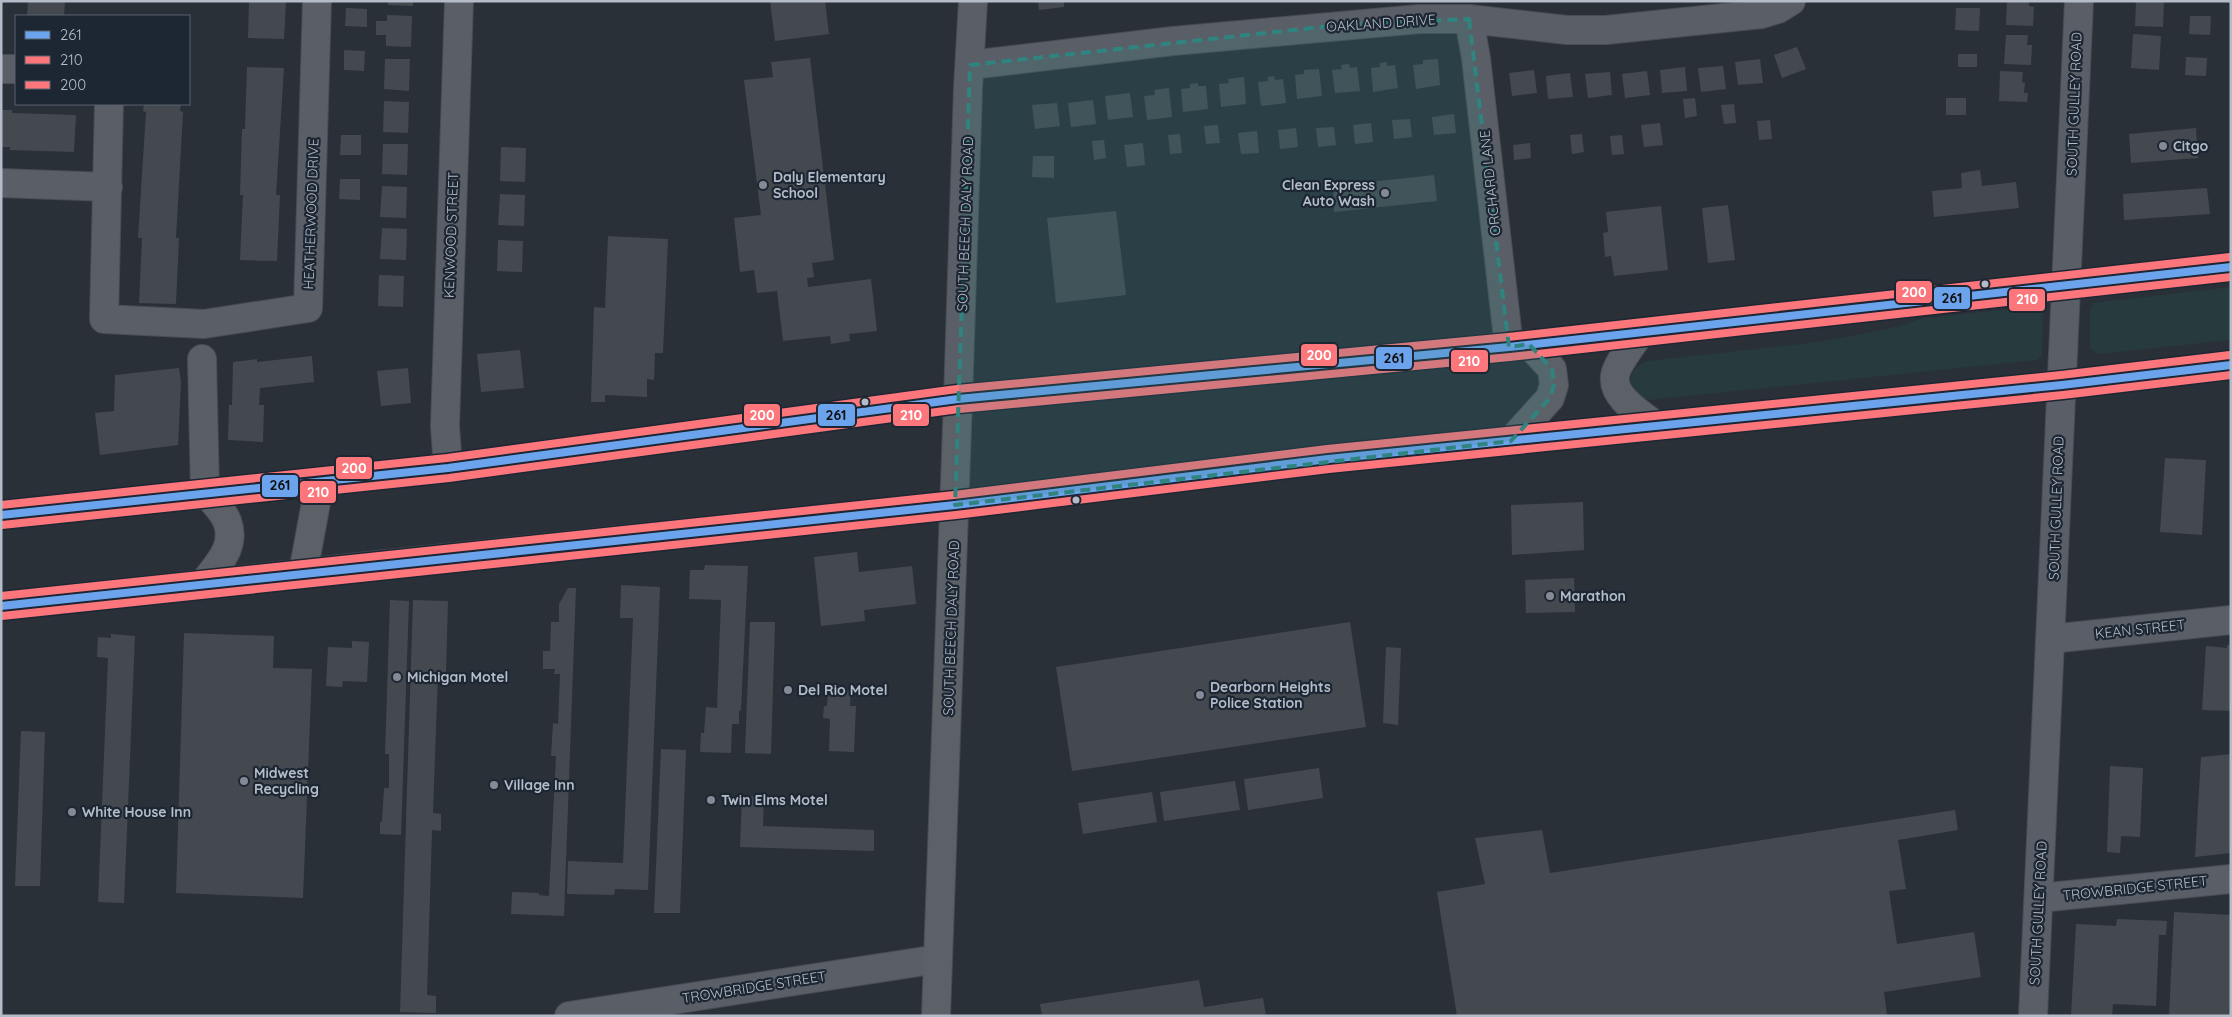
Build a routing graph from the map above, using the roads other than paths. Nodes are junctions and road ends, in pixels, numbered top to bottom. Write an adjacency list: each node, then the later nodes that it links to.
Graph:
1 (317, 1): 12 (street, HEATHERWOOD DRIVE)
2 (459, 1): 23 (street, KENWOOD STREET)
3 (973, 1): 7 (street, SOUTH BEECH DALY ROAD)
4 (1791, 1): 6 (street, OAKLAND DRIVE)
5 (2079, 1): 14 (street, SOUTH GULLEY ROAD)
6 (1470, 19): 7 (street, OAKLAND DRIVE); 16 (street, ORCHARD LANE)
7 (970, 65): 20 (street, SOUTH BEECH DALY ROAD)
8 (1, 69): 9 (street)
9 (15, 69)
10 (109, 105): 12 (street, HEATHERWOOD DRIVE)
11 (1, 183): 12 (street)
12 (108, 186)
13 (2231, 267): 14 (main road)
14 (2066, 286): 15 (main road); 19 (street, SOUTH GULLEY ROAD)
15 (1641, 332): 16 (main road); 21 (main road)
16 (1519, 345): 20 (main road); 22 (main road)
17 (202, 359): 25 (street)
18 (2231, 365): 19 (main road)
19 (2062, 385): 21 (main road); 32 (street, SOUTH GULLEY ROAD)
20 (958, 400): 23 (main road); 26 (main road, SOUTH BEECH DALY ROAD)
21 (1656, 426): 22 (main road)
22 (1511, 441): 26 (main road)
23 (448, 468): 24 (main road)
24 (320, 481): 25 (main road); 28 (main road)
25 (205, 492): 27 (main road); 29 (main road)
26 (955, 505): 28 (main road); 35 (main road, SOUTH BEECH DALY ROAD)
27 (1, 515)
28 (302, 573): 29 (main road)
29 (202, 584): 30 (main road)
30 (1, 606)
31 (2231, 620): 32 (street, KEAN STREET)
32 (2050, 639): 34 (street, SOUTH GULLEY ROAD)
33 (2231, 879): 34 (street, TROWBRIDGE STREET)
34 (2039, 898): 38 (street, SOUTH GULLEY ROAD)
35 (938, 959): 36 (street, TROWBRIDGE STREET); 37 (main road, SOUTH BEECH DALY ROAD)
36 (569, 1016)
37 (936, 1016)
38 (2033, 1016)

